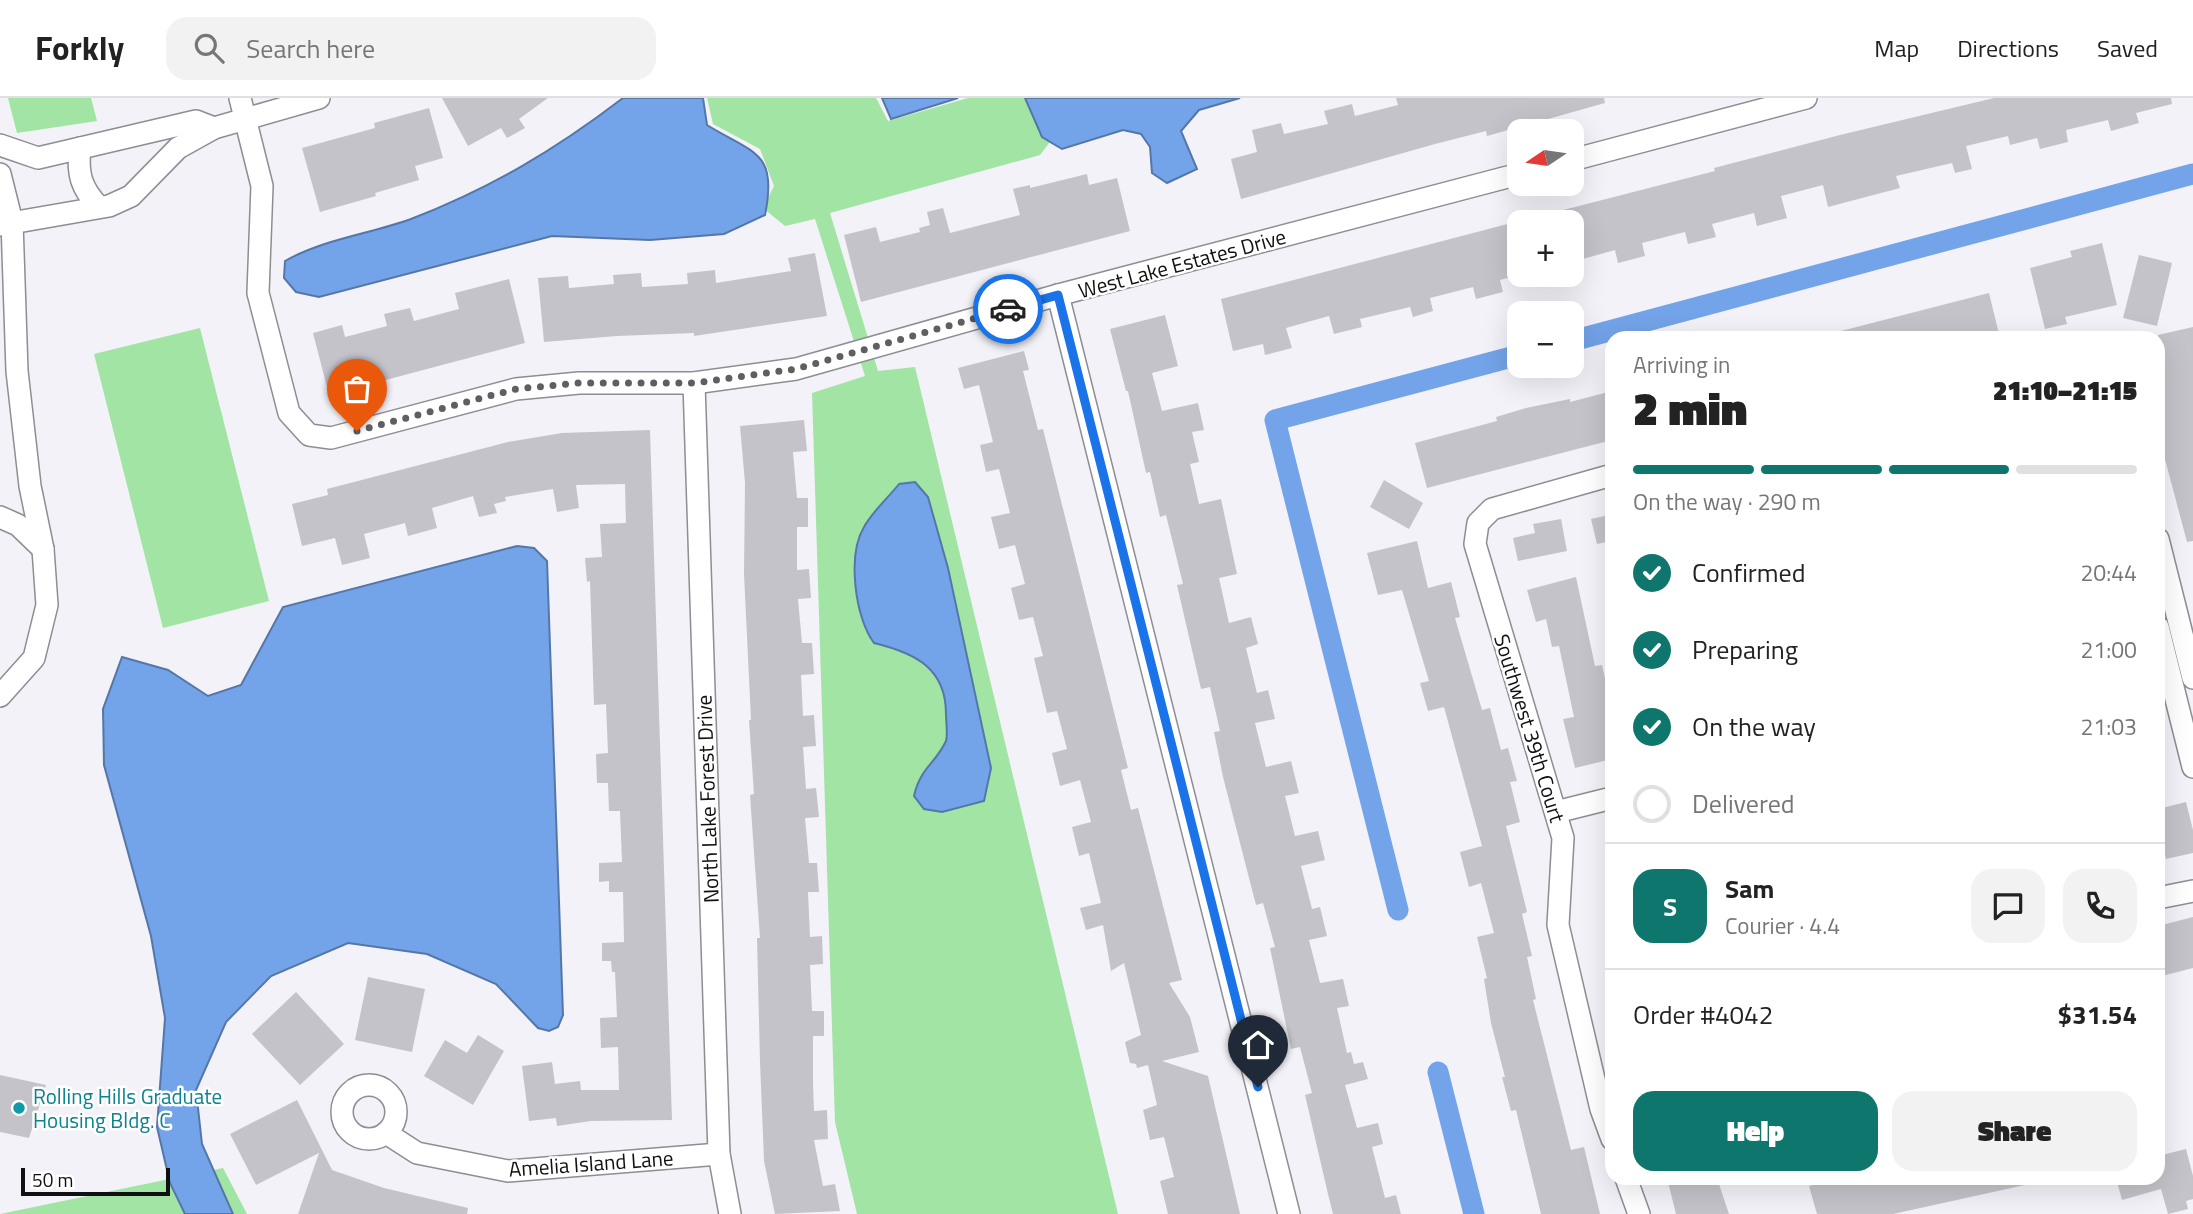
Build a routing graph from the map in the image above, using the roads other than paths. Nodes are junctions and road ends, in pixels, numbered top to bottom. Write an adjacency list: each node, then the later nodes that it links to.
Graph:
1 (240, 98): 4 (street)
2 (319, 98): 4 (street)
3 (1806, 98): 8 (street)
4 (245, 120): 5 (street); 14 (street, West Lake Estates Drive)
5 (214, 128): 7 (street); 11 (street)
6 (0, 145): 7 (street)
7 (80, 148): 11 (street)
8 (1584, 157)
9 (0, 174): 12 (street)
10 (1507, 177): 13 (street, West Lake Estates Drive)
11 (99, 207): 12 (street)
12 (6, 223): 17 (street)
13 (1058, 295): 14 (street, West Lake Estates Drive); 32 (street)
14 (694, 383): 29 (street, North Lake Forest Drive)
15 (1605, 477): 24 (street, Southwest 39th Court)
16 (0, 517): 17 (street)
17 (43, 549): 21 (street)
18 (2165, 571): 20 (street)
19 (2165, 637): 20 (street)
20 (2185, 664): 22 (street)
21 (0, 696)
22 (2193, 767)
23 (1605, 800): 24 (street)
24 (1556, 812): 27 (street, Southwest 39th Court)
25 (2193, 891): 26 (street)
26 (2165, 897)
27 (1605, 1120)
28 (386, 1133): 29 (street, Amelia Island Lane)
29 (719, 1154): 31 (street, North Lake Forest Drive)
30 (1629, 1185): 33 (street)
31 (730, 1214)
32 (1289, 1214)
33 (1639, 1214)

